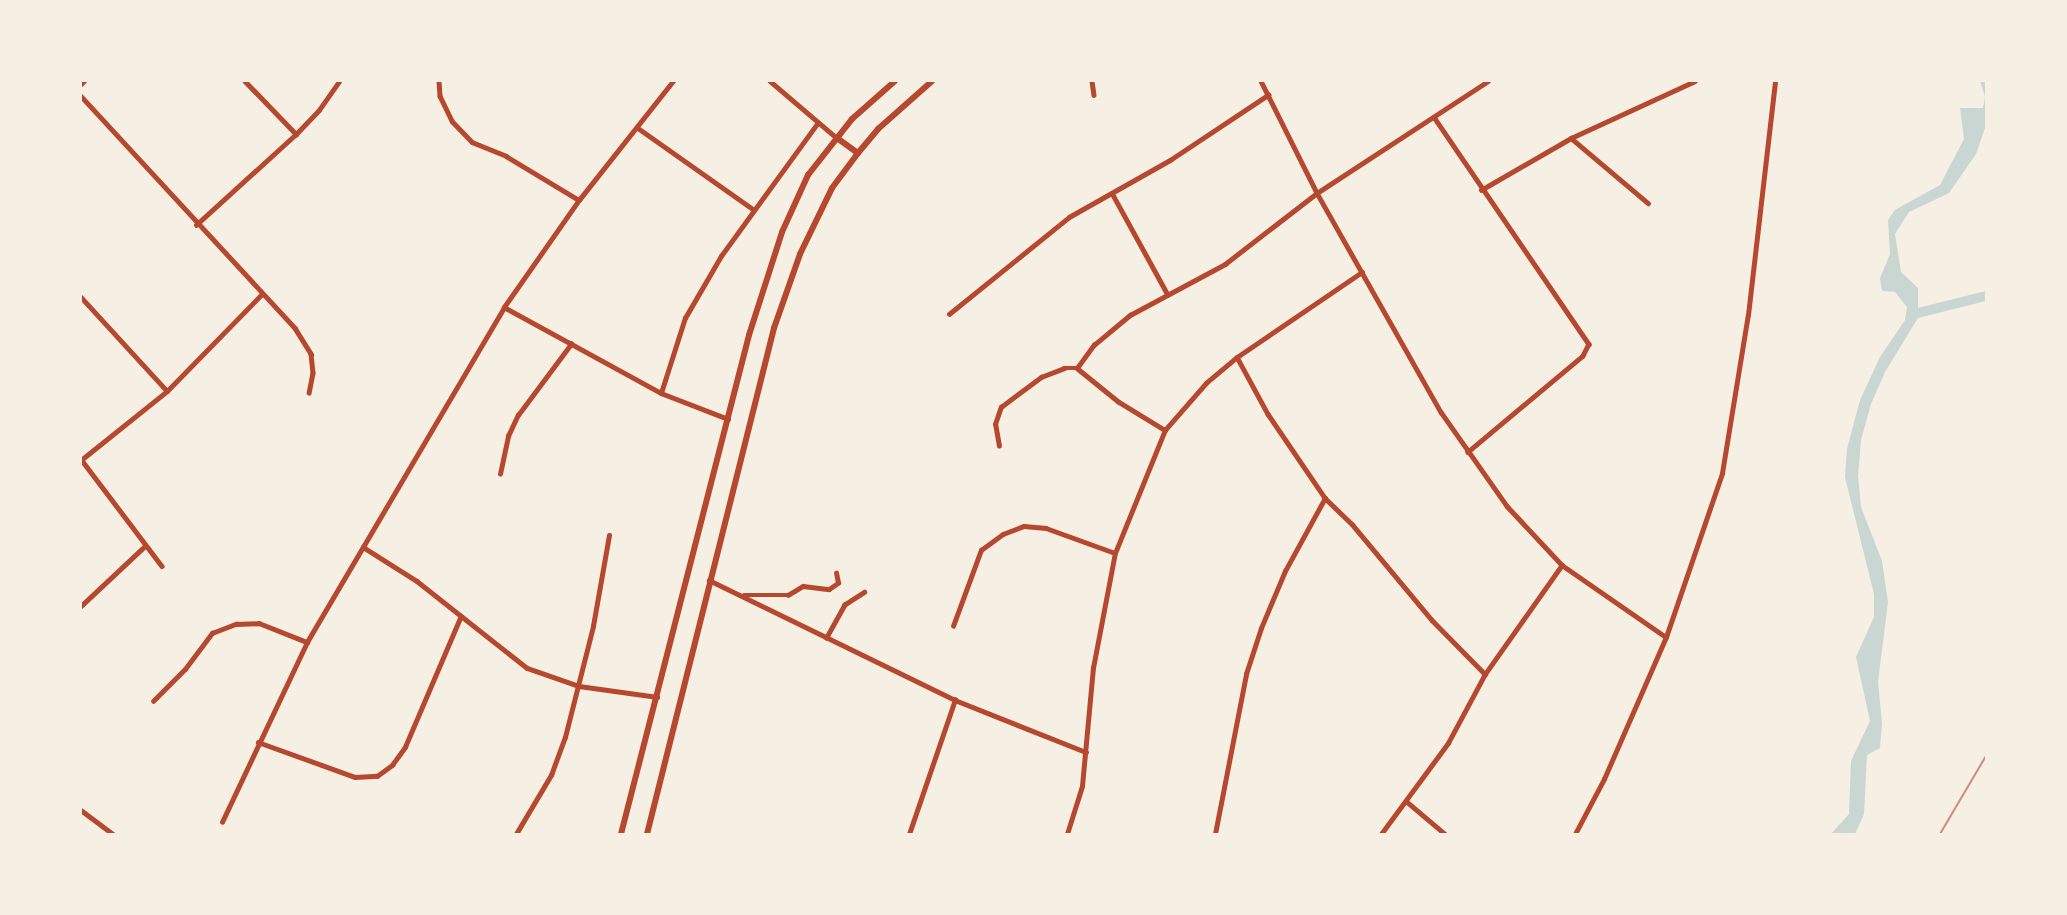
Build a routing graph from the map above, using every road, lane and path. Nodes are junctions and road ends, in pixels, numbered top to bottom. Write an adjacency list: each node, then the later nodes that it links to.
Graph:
1 (245, 81): 19 (street)
2 (339, 81): 19 (street)
3 (440, 81): 26 (street)
4 (673, 81): 18 (street)
5 (770, 81): 17 (street)
6 (895, 81): 20 (main road)
7 (932, 81): 22 (main road)
8 (1092, 81): 14 (street)
9 (1261, 81): 13 (street)
10 (1488, 81): 16 (street)
11 (1695, 81): 21 (street)
12 (1775, 81): 62 (street)
13 (1268, 94): 24 (street); 25 (street)
14 (1094, 95)
15 (82, 99): 29 (street)
16 (1434, 117): 23 (street); 25 (street)
17 (817, 123): 20 (street); 28 (street)
18 (638, 128): 26 (street); 28 (street)
19 (296, 134): 29 (street)
20 (837, 138): 22 (main road); 42 (main road)
21 (1571, 138): 23 (street); 27 (street)
22 (858, 153): 56 (main road)
23 (1481, 190): 45 (street)
24 (1112, 193): 32 (street); 35 (street)
25 (1317, 193): 30 (street); 32 (street)
26 (579, 200): 34 (street)
27 (1648, 203)
28 (753, 209): 41 (street)
29 (196, 225): 31 (street)
30 (1362, 272): 37 (street); 45 (street)
31 (261, 295): 39 (street); 40 (street)
32 (1168, 295): 38 (street)
33 (81, 297): 39 (street)
34 (504, 307): 36 (street); 51 (street)
35 (949, 314)
36 (571, 344): 41 (street); 47 (street)
37 (1237, 357): 43 (street); 48 (street)
38 (1077, 368): 43 (street); 44 (street)
39 (167, 391): 46 (street)
40 (309, 393)
41 (661, 393): 42 (street)
42 (728, 419): 67 (main road)
43 (1165, 430): 52 (street)
44 (999, 446)
45 (1468, 452): 53 (street)
46 (81, 460): 50 (street)
47 (500, 474)
48 (1325, 498): 65 (street); 81 (street)
49 (609, 534): 66 (street)
50 (145, 546): 54 (street); 59 (street)
51 (363, 547): 60 (street); 64 (street)
52 (1114, 553): 61 (street); 71 (street)
53 (1562, 565): 62 (street); 65 (street)
54 (162, 566)
55 (836, 573): 58 (street)
56 (709, 580): 58 (street); 78 (main road)
57 (864, 592): 63 (street)
58 (742, 595): 63 (street)
59 (81, 606)
60 (461, 616): 66 (street); 70 (street)
61 (953, 626)
62 (1666, 637): 84 (street)
63 (826, 638): 68 (street)
64 (307, 642): 69 (street); 70 (street)
65 (1485, 674): 72 (street)
66 (579, 686): 67 (street); 76 (street)
67 (657, 697): 77 (main road)
68 (954, 699): 71 (street); 79 (street)
69 (153, 701)
70 (258, 742): 74 (street)
71 (1086, 752): 80 (street)
72 (1406, 801): 82 (street); 83 (street)
73 (81, 810): 75 (street)
74 (222, 822)
75 (113, 834)
76 (516, 834)
77 (621, 834)
78 (647, 834)
79 (909, 834)
80 (1067, 834)
81 (1215, 834)
82 (1381, 834)
83 (1445, 834)
84 (1575, 834)

